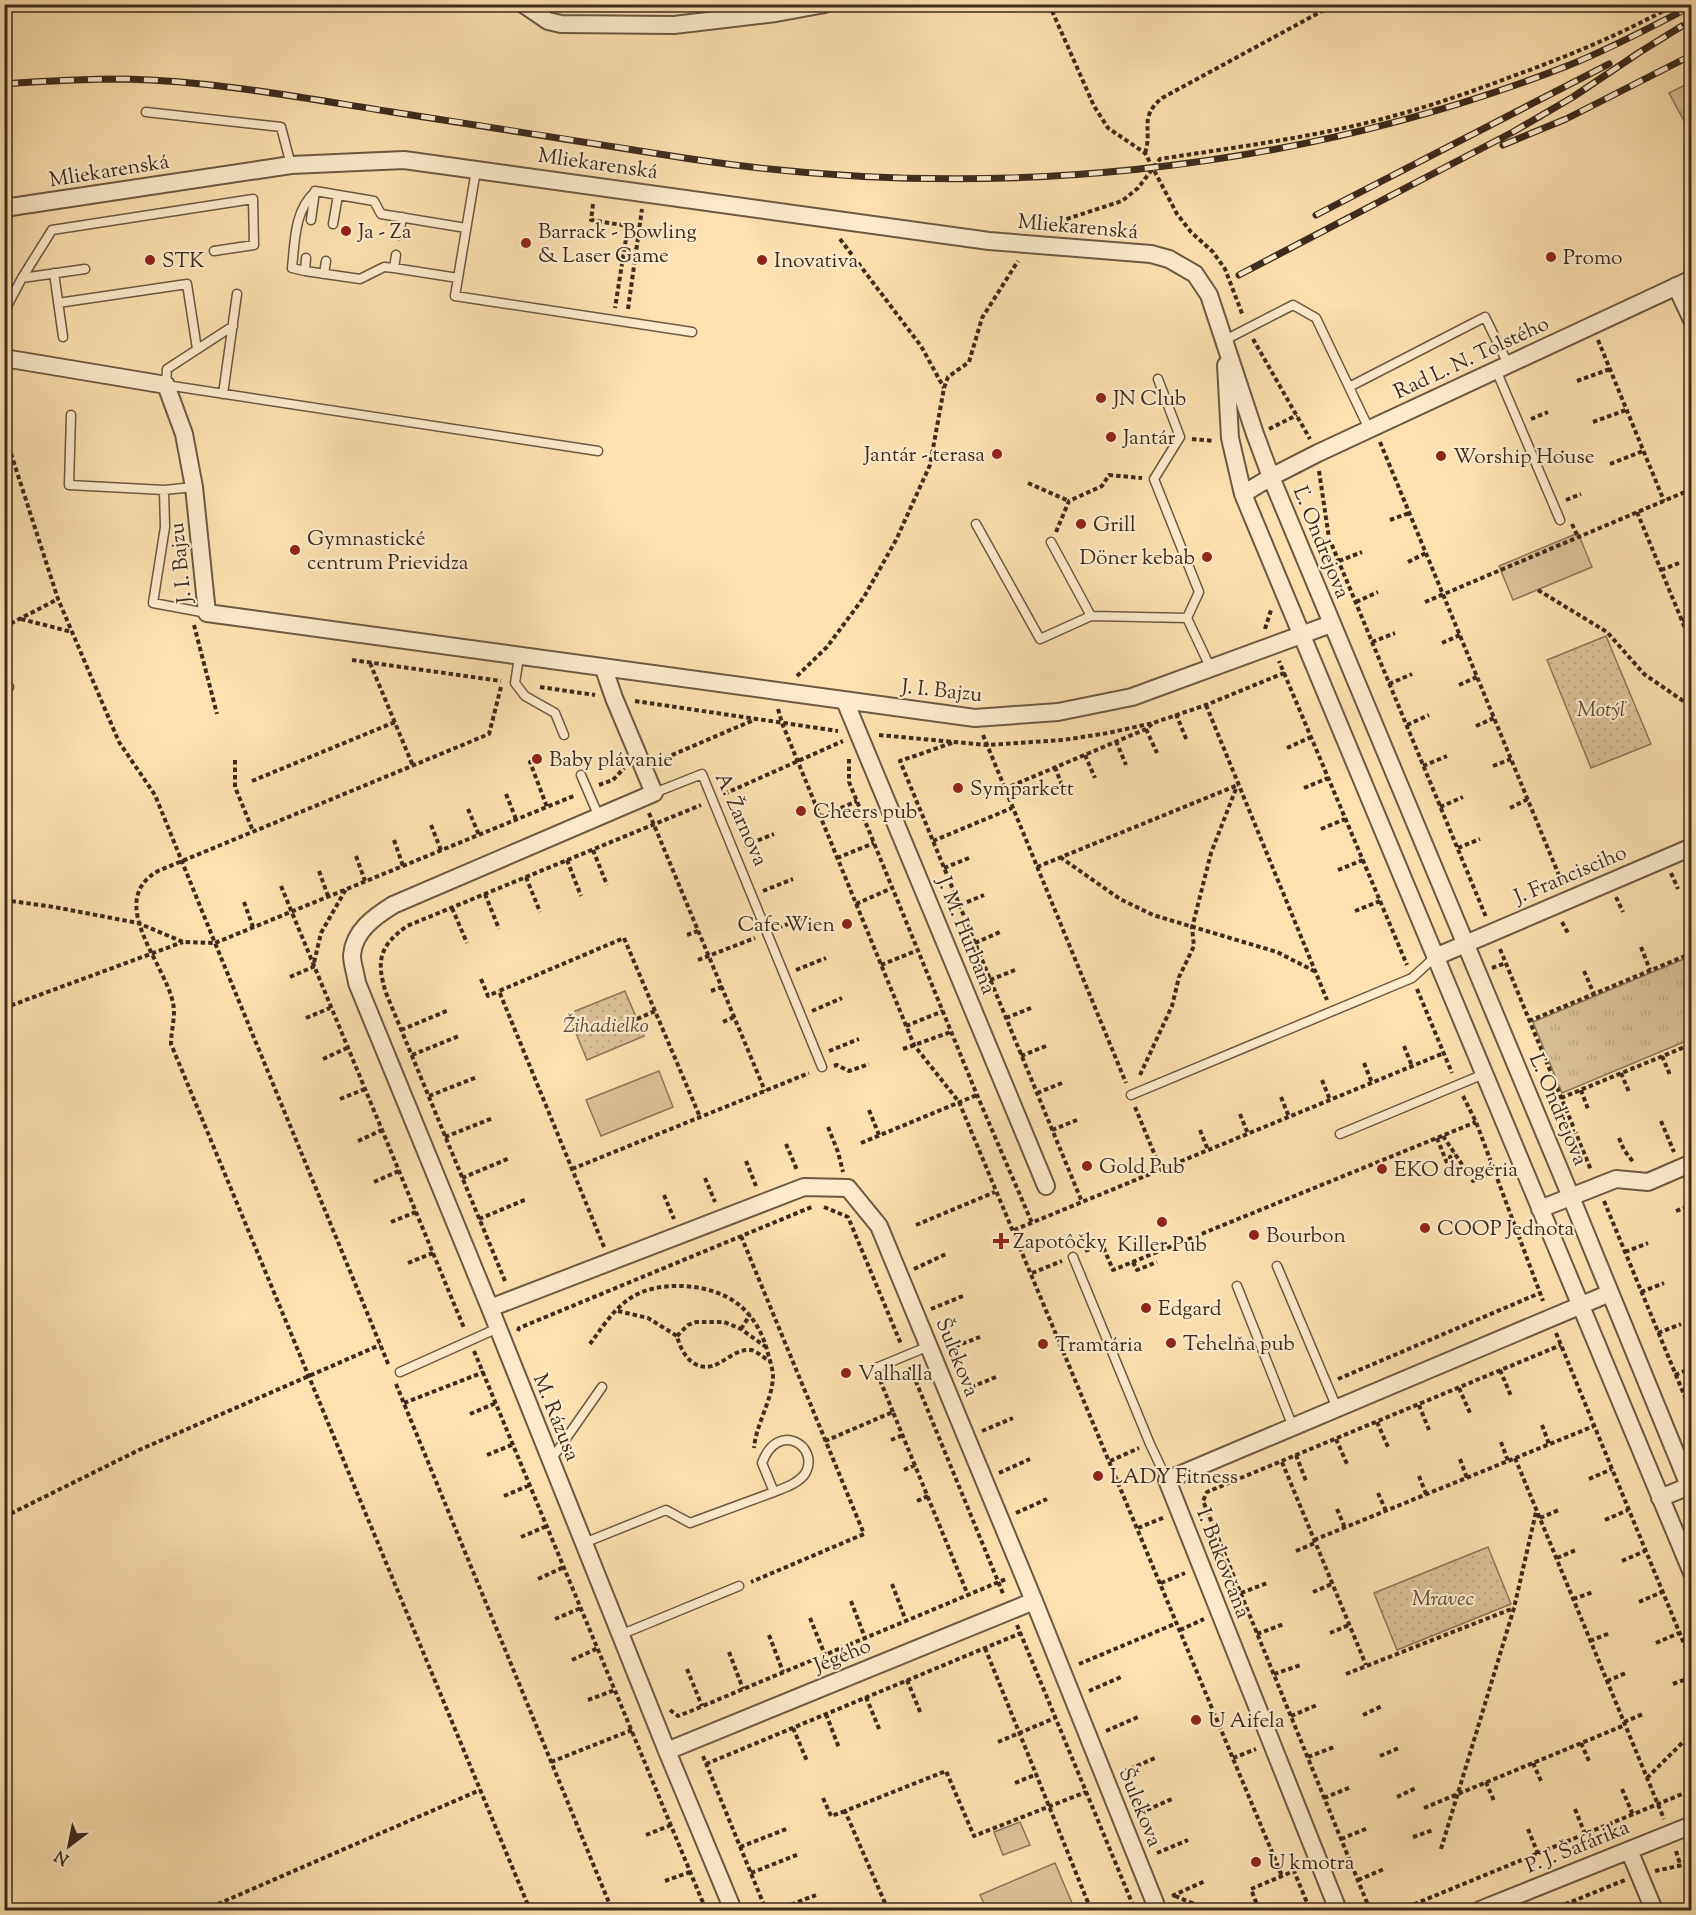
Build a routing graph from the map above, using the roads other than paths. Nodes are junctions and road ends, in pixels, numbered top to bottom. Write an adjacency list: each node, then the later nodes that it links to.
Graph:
1 (523, 4): 2 (street)
2 (825, 4)
3 (146, 112): 4 (lane)
4 (291, 165): 5 (street, Mliekarenská); 8 (street, Mliekarenská)
5 (476, 169): 12 (lane); 18 (street, Mliekarenská)
6 (315, 191): 7 (lane); 10 (lane); 21 (lane)
7 (338, 195): 9 (lane); 11 (lane)
8 (4, 208)
9 (402, 217): 12 (lane); 13 (lane)
10 (311, 220)
11 (333, 224)
12 (466, 228): 25 (lane)
13 (399, 235)
14 (214, 251): 24 (lane)
15 (396, 255): 19 (lane)
16 (306, 258): 21 (lane)
17 (326, 261): 23 (lane)
18 (1183, 267): 34 (street, Ľ. Ondrejova)
19 (394, 268): 23 (lane); 25 (lane)
20 (85, 269): 22 (lane)
21 (305, 271): 23 (lane)
22 (54, 273): 24 (lane); 28 (lane)
23 (324, 274)
24 (22, 278): 29 (lane)
25 (458, 278): 32 (lane)
26 (1684, 282): 30 (street); 37 (street, Rad L. N. Tolstého)
27 (237, 294): 31 (lane)
28 (58, 303): 33 (lane); 35 (lane)
29 (4, 312)
30 (1692, 320)
31 (233, 326): 35 (lane); 41 (lane)
32 (692, 333)
33 (63, 337)
34 (1225, 340): 40 (lane); 45 (street, Ľ. Ondrejova); 48 (street, Ľ. Ondrejova)
35 (197, 349): 39 (lane)
36 (4, 358): 39 (street)
37 (1502, 367): 40 (lane); 43 (street, Rad L. N. Tolstého); 49 (lane)
38 (1158, 379): 54 (lane)
39 (166, 385): 41 (lane); 46 (street, J. I. Bajzu)
40 (1348, 387): 43 (lane)
41 (224, 394): 44 (lane)
42 (71, 415): 47 (lane)
43 (1371, 428): 45 (street, Rad L. N. Tolstého)
44 (598, 452)
45 (1271, 477): 48 (street, Ľ. Ondrejova); 55 (street, Ľ. Ondrejova)
46 (194, 487): 47 (lane); 52 (street, J. I. Bajzu)
47 (164, 490): 52 (lane)
48 (1243, 494): 56 (street, Ľ. Ondrejova)
49 (1560, 520)
50 (976, 524): 53 (lane)
51 (1051, 542): 53 (lane)
52 (207, 613): 57 (street, J. I. Bajzu)
53 (1091, 616): 54 (lane)
54 (1187, 618): 59 (lane)
55 (1332, 624): 56 (street, Ľ. Ondrejova); 67 (street, Ľ. Ondrejova)
56 (1302, 635): 59 (street, J. I. Bajzu); 68 (street, Ľ. Ondrejova)
57 (519, 657): 58 (street, J. I. Bajzu); 61 (lane)
58 (604, 669): 60 (street, J. I. Bajzu); 63 (street)
59 (1211, 669): 60 (street, J. I. Bajzu)
60 (845, 701): 74 (street, J. M. Hurbana)
61 (564, 735)
62 (581, 775): 64 (lane)
63 (649, 796): 64 (street, A. Žarnova); 69 (lane, A. Žarnova)
64 (598, 817): 66 (street, A. Žarnova)
65 (1692, 847): 67 (street, J. Francisciho)
66 (357, 938): 82 (street, M. Rázusa)
67 (1466, 944): 68 (street); 75 (street, Ľ. Ondrejova)
68 (1435, 957): 70 (street, Ľ. Ondrejova); 71 (lane)
69 (822, 1067)
70 (1484, 1074): 72 (lane); 76 (street, Ľ. Ondrejova)
71 (1131, 1095)
72 (1340, 1134)
73 (1692, 1163): 75 (street)
74 (1046, 1186)
75 (1571, 1197): 76 (street); 80 (street, Ľ. Ondrejova)
76 (1540, 1209): 81 (street, Ľ. Ondrejova)
77 (1073, 1257): 91 (lane)
78 (1277, 1266): 88 (lane)
79 (1237, 1286): 89 (lane)
80 (1610, 1293): 81 (street); 92 (street, Ľ. Ondrejova)
81 (1580, 1306): 88 (street); 94 (street, Ľ. Ondrejova)
82 (490, 1308): 83 (street, M. Rázusa); 84 (street, Šulekova)
83 (498, 1328): 86 (lane); 90 (street, M. Rázusa)
84 (929, 1346): 85 (lane); 98 (street, Šulekova)
85 (876, 1368)
86 (400, 1372)
87 (602, 1387): 90 (lane)
88 (1337, 1408): 89 (street)
89 (1293, 1426): 91 (street)
90 (551, 1461): 95 (street, M. Rázusa)
91 (1167, 1480): 105 (street, I. Bukovčana)
92 (1691, 1488): 94 (street, Ľ. Ondrejova)
93 (774, 1492): 93 (lane); 95 (lane)
94 (1660, 1498): 96 (street, Ľ. Ondrejova)
95 (584, 1543): 99 (street, M. Rázusa)
96 (1692, 1573)
97 (739, 1587): 99 (lane)
98 (1034, 1601): 100 (street, Jégého); 103 (street, Šulekova)
99 (620, 1635): 100 (street, M. Rázusa)
100 (667, 1751): 104 (street, M. Rázusa)
101 (1692, 1825): 102 (street, P. J. Šafárika)
102 (1629, 1850): 106 (street, P. J. Šafárika); 107 (street)
103 (1155, 1903)
104 (733, 1911)
105 (1338, 1911)
106 (1480, 1911)
107 (1654, 1911)

